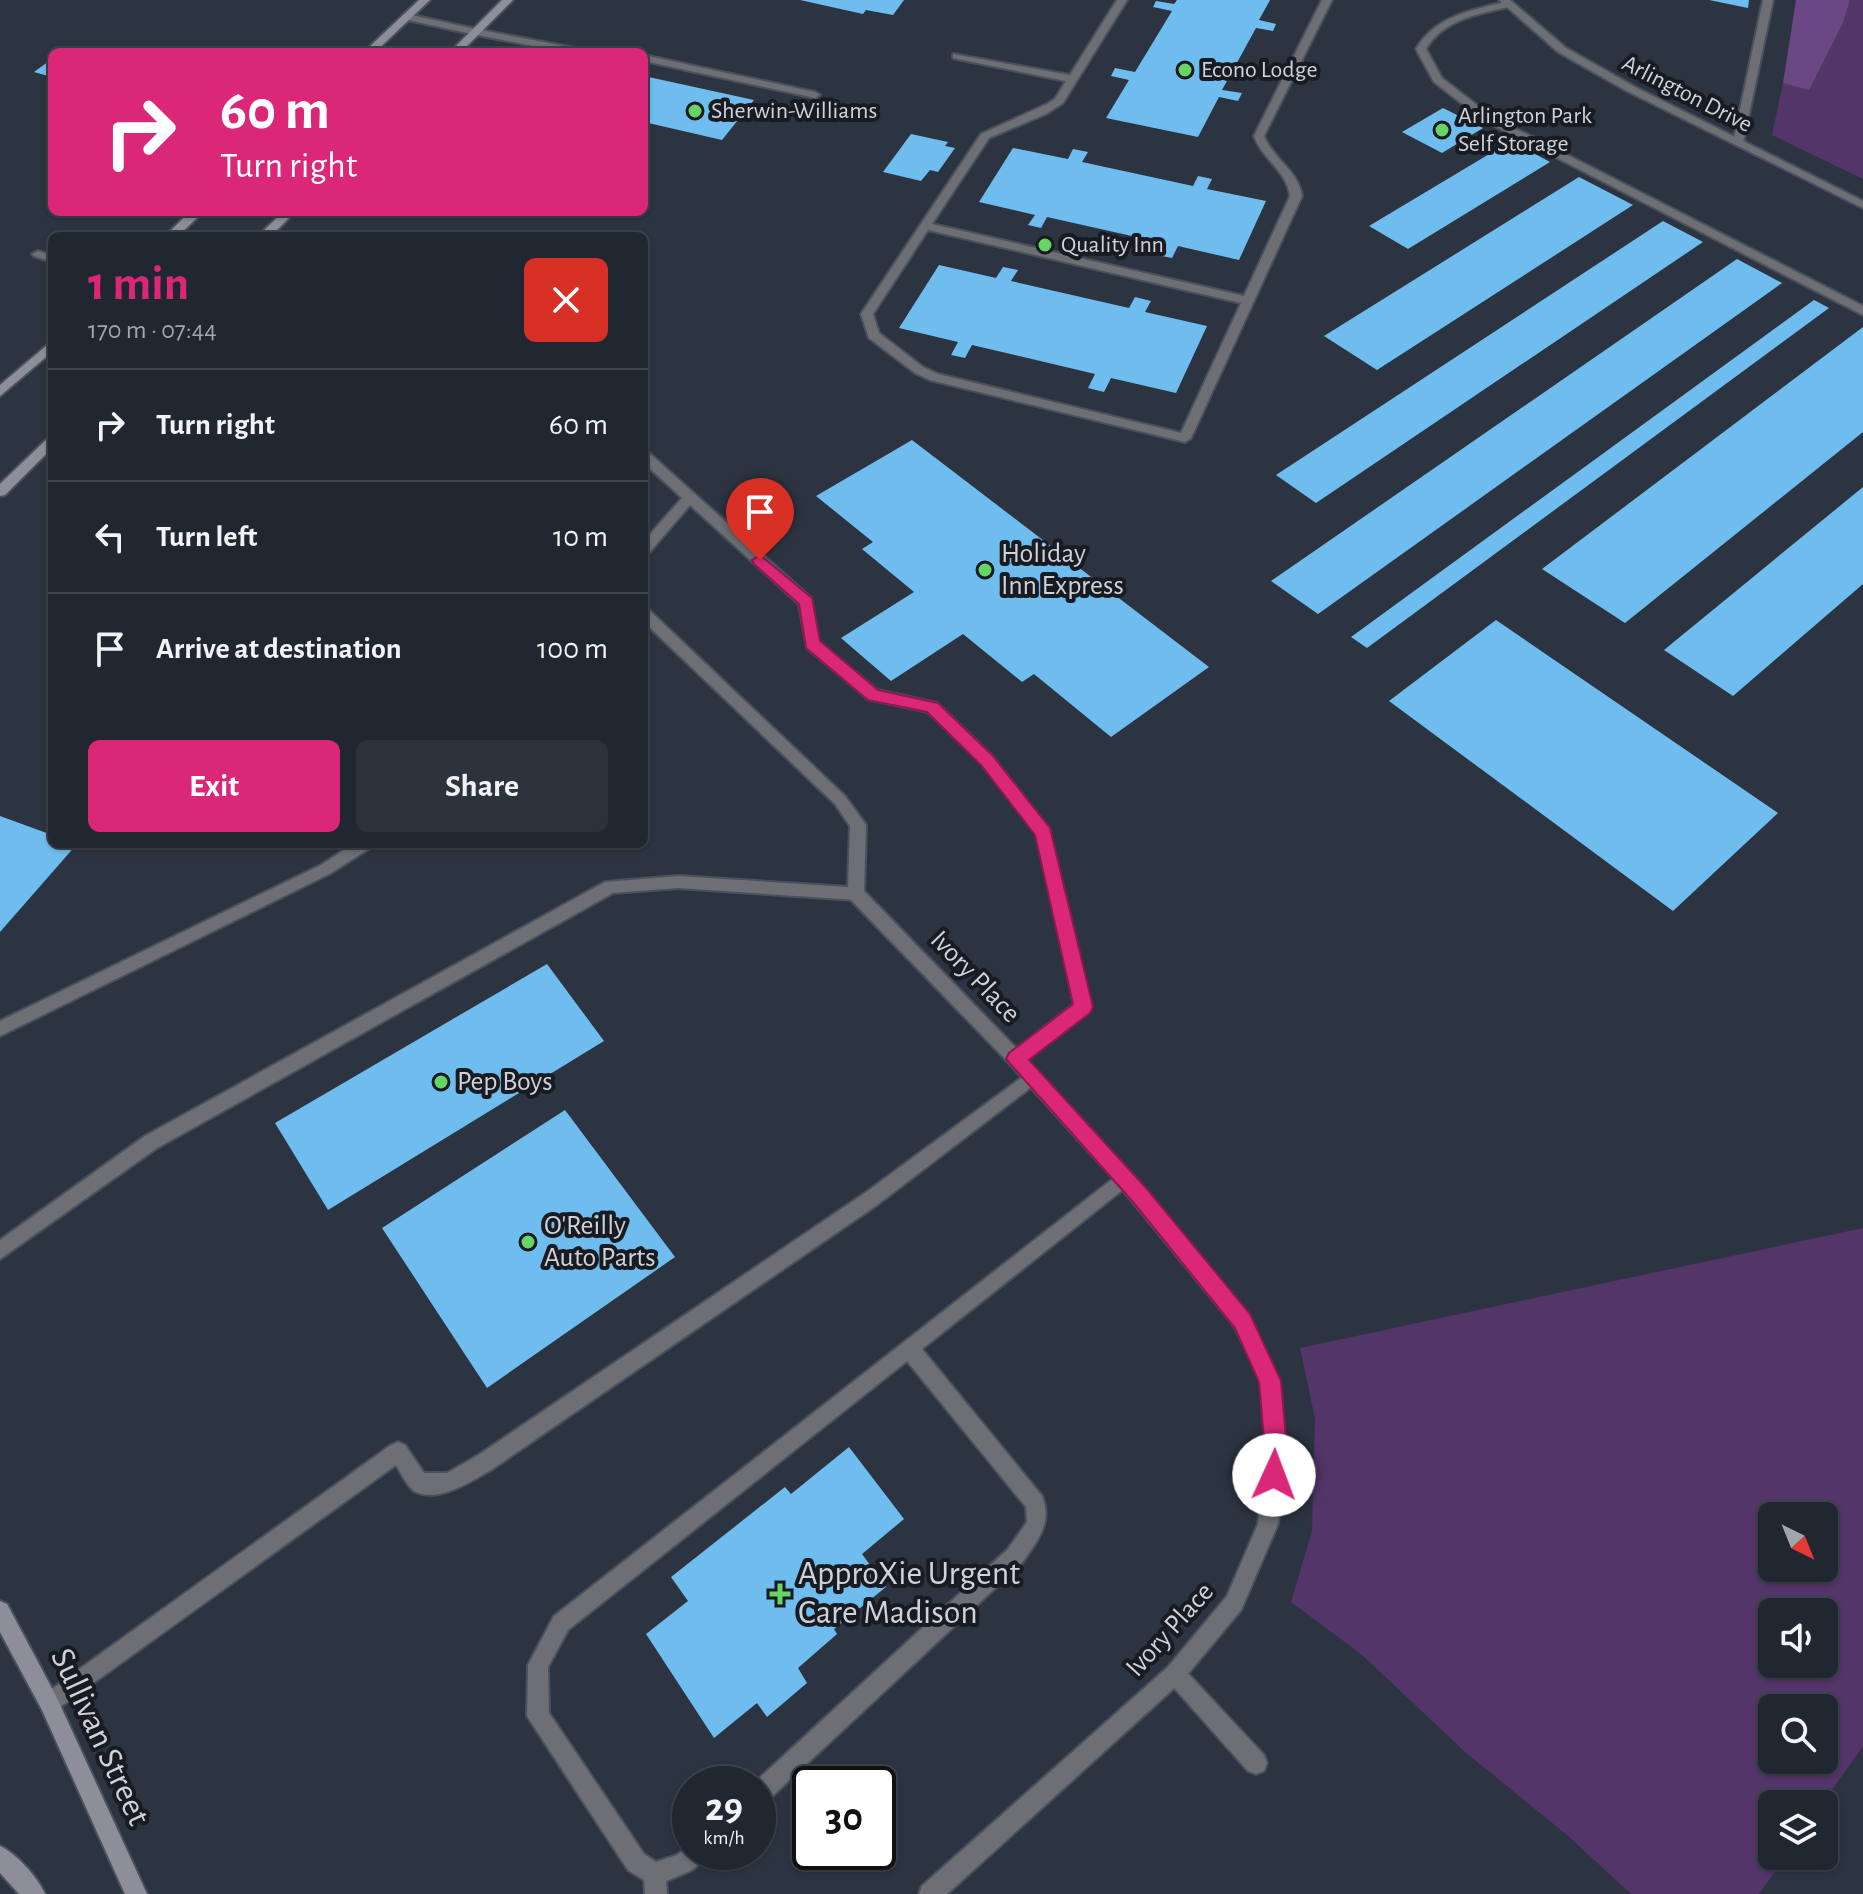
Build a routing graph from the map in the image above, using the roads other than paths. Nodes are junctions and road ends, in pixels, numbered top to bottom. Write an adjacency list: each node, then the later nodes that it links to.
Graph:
1 (425, 0): 7 (main road)
2 (508, 0): 8 (main road)
3 (1122, 0): 14 (street)
4 (1327, 0): 25 (street)
5 (1768, 0): 16 (street)
6 (1506, 2): 16 (street, Arlington Drive); 26 (street)
7 (407, 17): 8 (street); 9 (main road)
8 (476, 32): 10 (main road); 11 (street)
9 (373, 48)
10 (459, 48)
11 (559, 48)
12 (957, 56): 14 (street)
13 (648, 59): 15 (street)
14 (1073, 79): 20 (street)
15 (815, 95)
16 (1738, 143): 17 (street, Arlington Drive)
17 (1863, 205)
18 (193, 216): 21 (main road)
19 (285, 216): 22 (main road)
20 (926, 226): 25 (street); 25 (street)
21 (175, 232)
22 (268, 232)
23 (38, 254): 24 (street)
24 (48, 258)
25 (1248, 301)
26 (1863, 311)
27 (48, 349): 28 (main road)
28 (0, 392)
29 (48, 447): 31 (main road)
30 (648, 460): 32 (street)
31 (0, 492)
32 (690, 497): 33 (street); 38 (street)
33 (648, 545)
34 (648, 618): 36 (street)
35 (359, 848): 37 (street)
36 (856, 894): 38 (street, Ivory Place); 41 (street)
37 (0, 1029)
38 (1016, 1059): 39 (street, Ivory Place)
39 (1032, 1077): 40 (street, Ivory Place); 45 (street)
40 (1124, 1178): 42 (street); 44 (street, Ivory Place)
41 (0, 1251)
42 (909, 1348): 47 (street); 50 (street)
43 (0, 1611): 45 (main road, Sullivan Street)
44 (1175, 1674): 46 (street); 53 (street, Ivory Place)
45 (49, 1703): 52 (main road, Sullivan Street)
46 (1256, 1763)
47 (776, 1777)
48 (0, 1857): 51 (main road)
49 (674, 1870): 50 (street)
50 (655, 1884)
51 (34, 1894)
52 (136, 1894)
53 (930, 1894)

